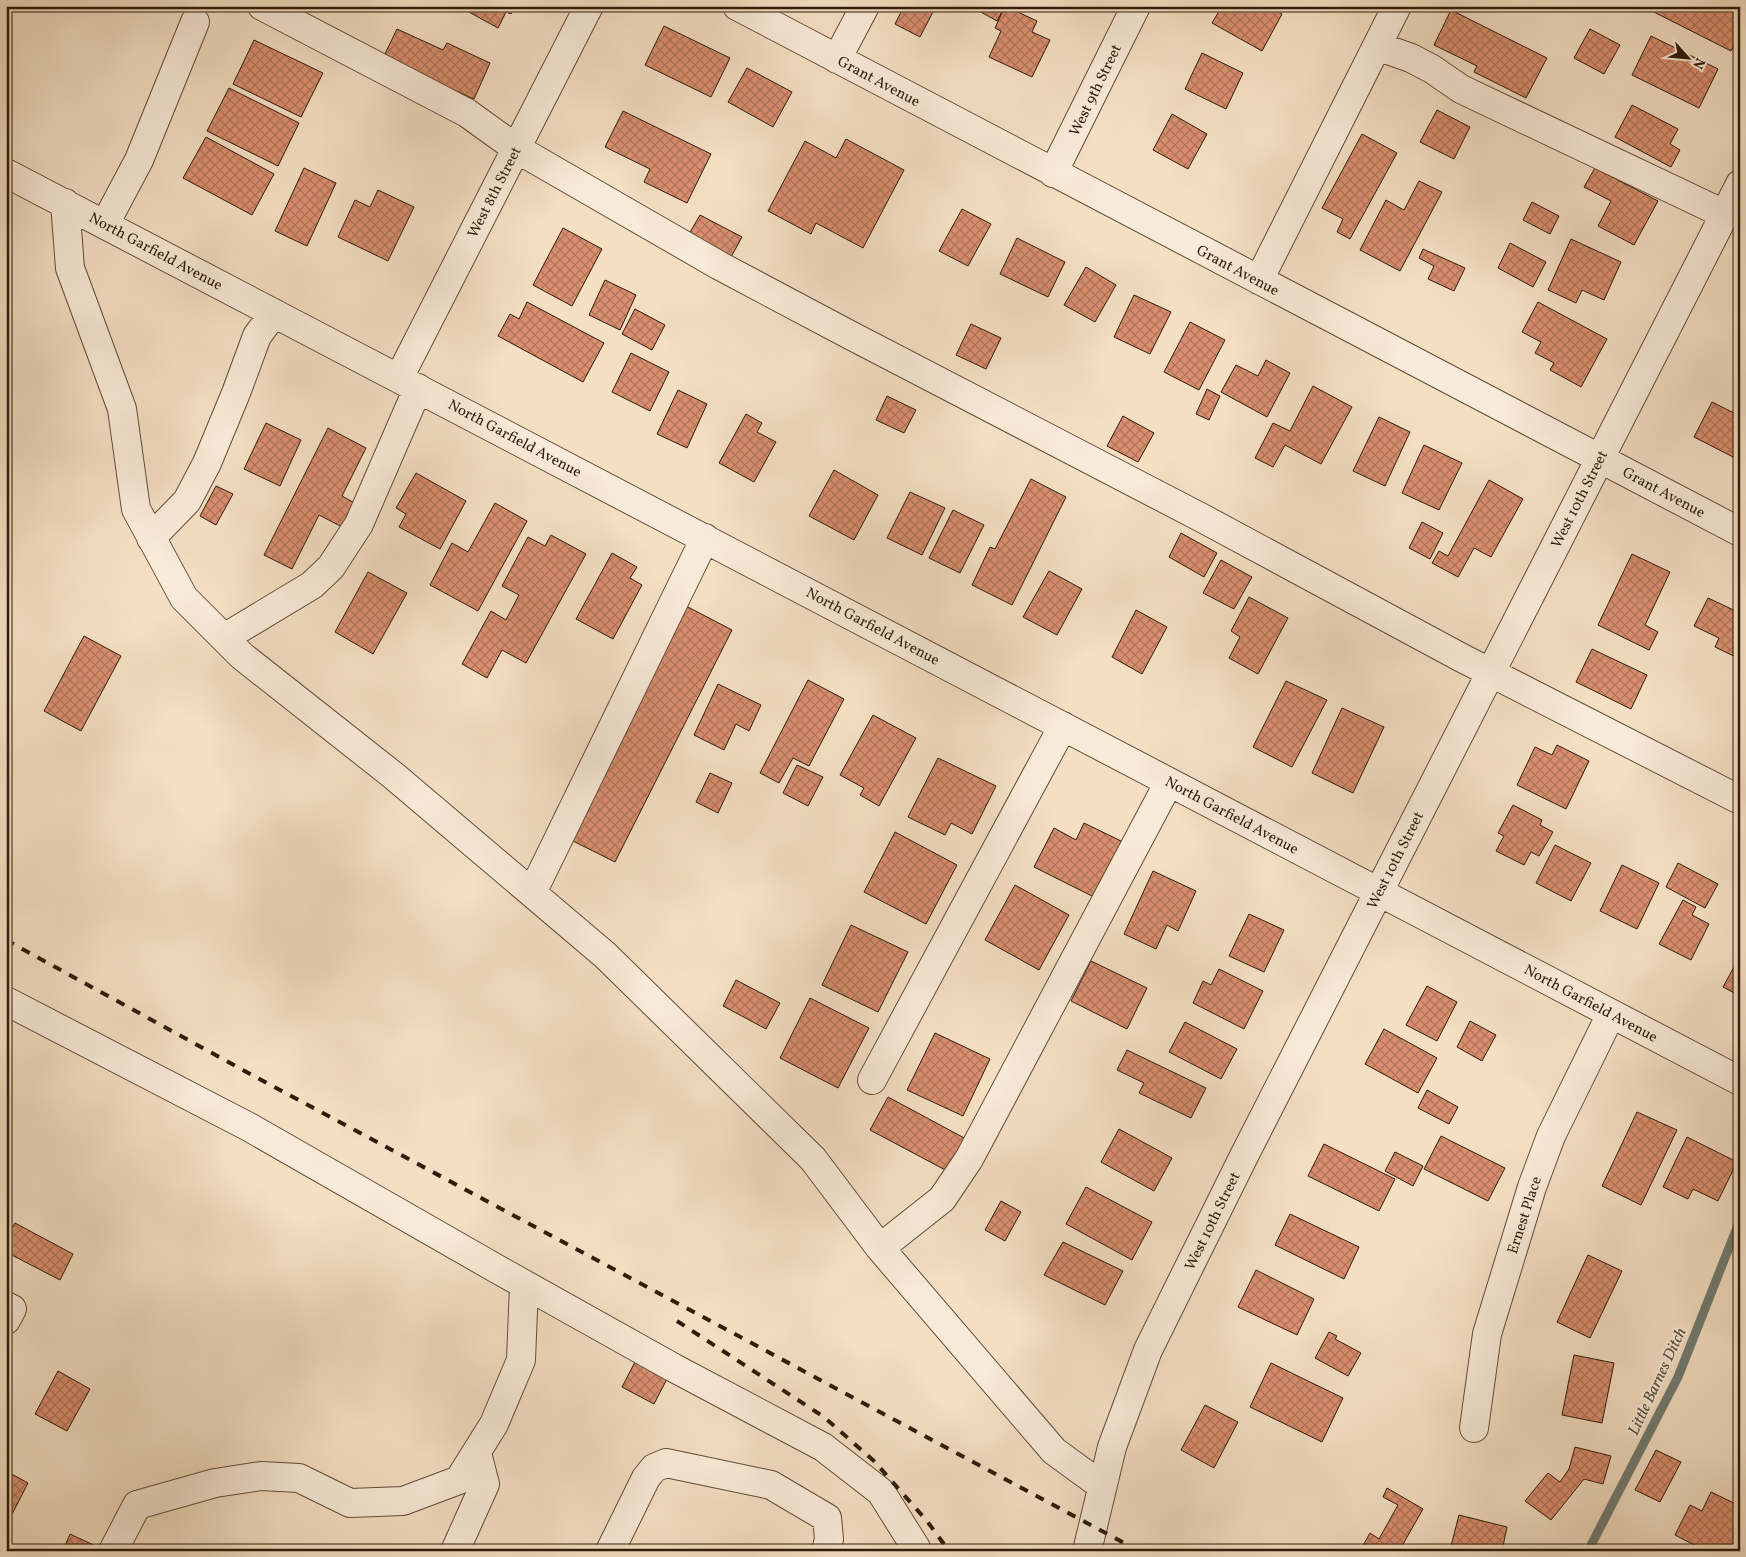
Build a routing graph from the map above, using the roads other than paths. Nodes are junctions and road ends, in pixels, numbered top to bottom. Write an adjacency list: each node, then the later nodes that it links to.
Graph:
1 (262, 6): 10 (street)
2 (589, 6): 10 (street, West 8th Street)
3 (737, 6): 9 (street, Grant Avenue)
4 (865, 6): 9 (street)
5 (1136, 6): 12 (street, West 9th Street)
6 (1397, 6): 8 (street)
7 (196, 22): 16 (street)
8 (1377, 46): 15 (street); 17 (street)
9 (837, 59): 12 (street, Grant Avenue)
10 (516, 149): 19 (street, West 8th Street); 25 (street)
11 (6, 173): 14 (street, North Garfield Avenue)
12 (1054, 173): 17 (street, Grant Avenue)
13 (1740, 184): 15 (street, West 10th Street)
14 (65, 203): 16 (street, North Garfield Avenue); 22 (street)
15 (1724, 214): 20 (street, West 10th Street)
16 (105, 224): 18 (street, North Garfield Avenue)
17 (1259, 280): 20 (street, Grant Avenue)
18 (274, 313): 19 (street, North Garfield Avenue); 22 (street)
19 (409, 383): 23 (street, North Garfield Avenue); 24 (street, West 8th Street)
20 (1600, 458): 21 (street, Grant Avenue); 25 (street, West 10th Street)
21 (1740, 532)
22 (151, 538): 24 (street)
23 (705, 538): 26 (street, North Garfield Avenue); 30 (street)
24 (224, 638): 30 (street)
25 (1491, 671): 28 (street); 29 (street, West 10th Street)
26 (1063, 726): 27 (street, North Garfield Avenue); 33 (street)
27 (1169, 782): 29 (street, North Garfield Avenue); 35 (street)
28 (1740, 800)
29 (1379, 892): 32 (street, North Garfield Avenue); 39 (street, West 10th Street)
30 (532, 894): 35 (street)
31 (6, 1000): 36 (street)
32 (1611, 1014): 34 (street, North Garfield Avenue); 37 (street, Ernest Place)
33 (872, 1080)
34 (1740, 1081)
35 (880, 1248): 39 (street)
36 (524, 1285): 38 (street); 44 (street)
37 (1474, 1428)
38 (477, 1452): 40 (street); 41 (street)
39 (1102, 1486): 45 (street, West 10th Street)
40 (113, 1551)
41 (455, 1551)
42 (610, 1551): 43 (street)
43 (826, 1551)
44 (916, 1551)
45 (1087, 1551)

